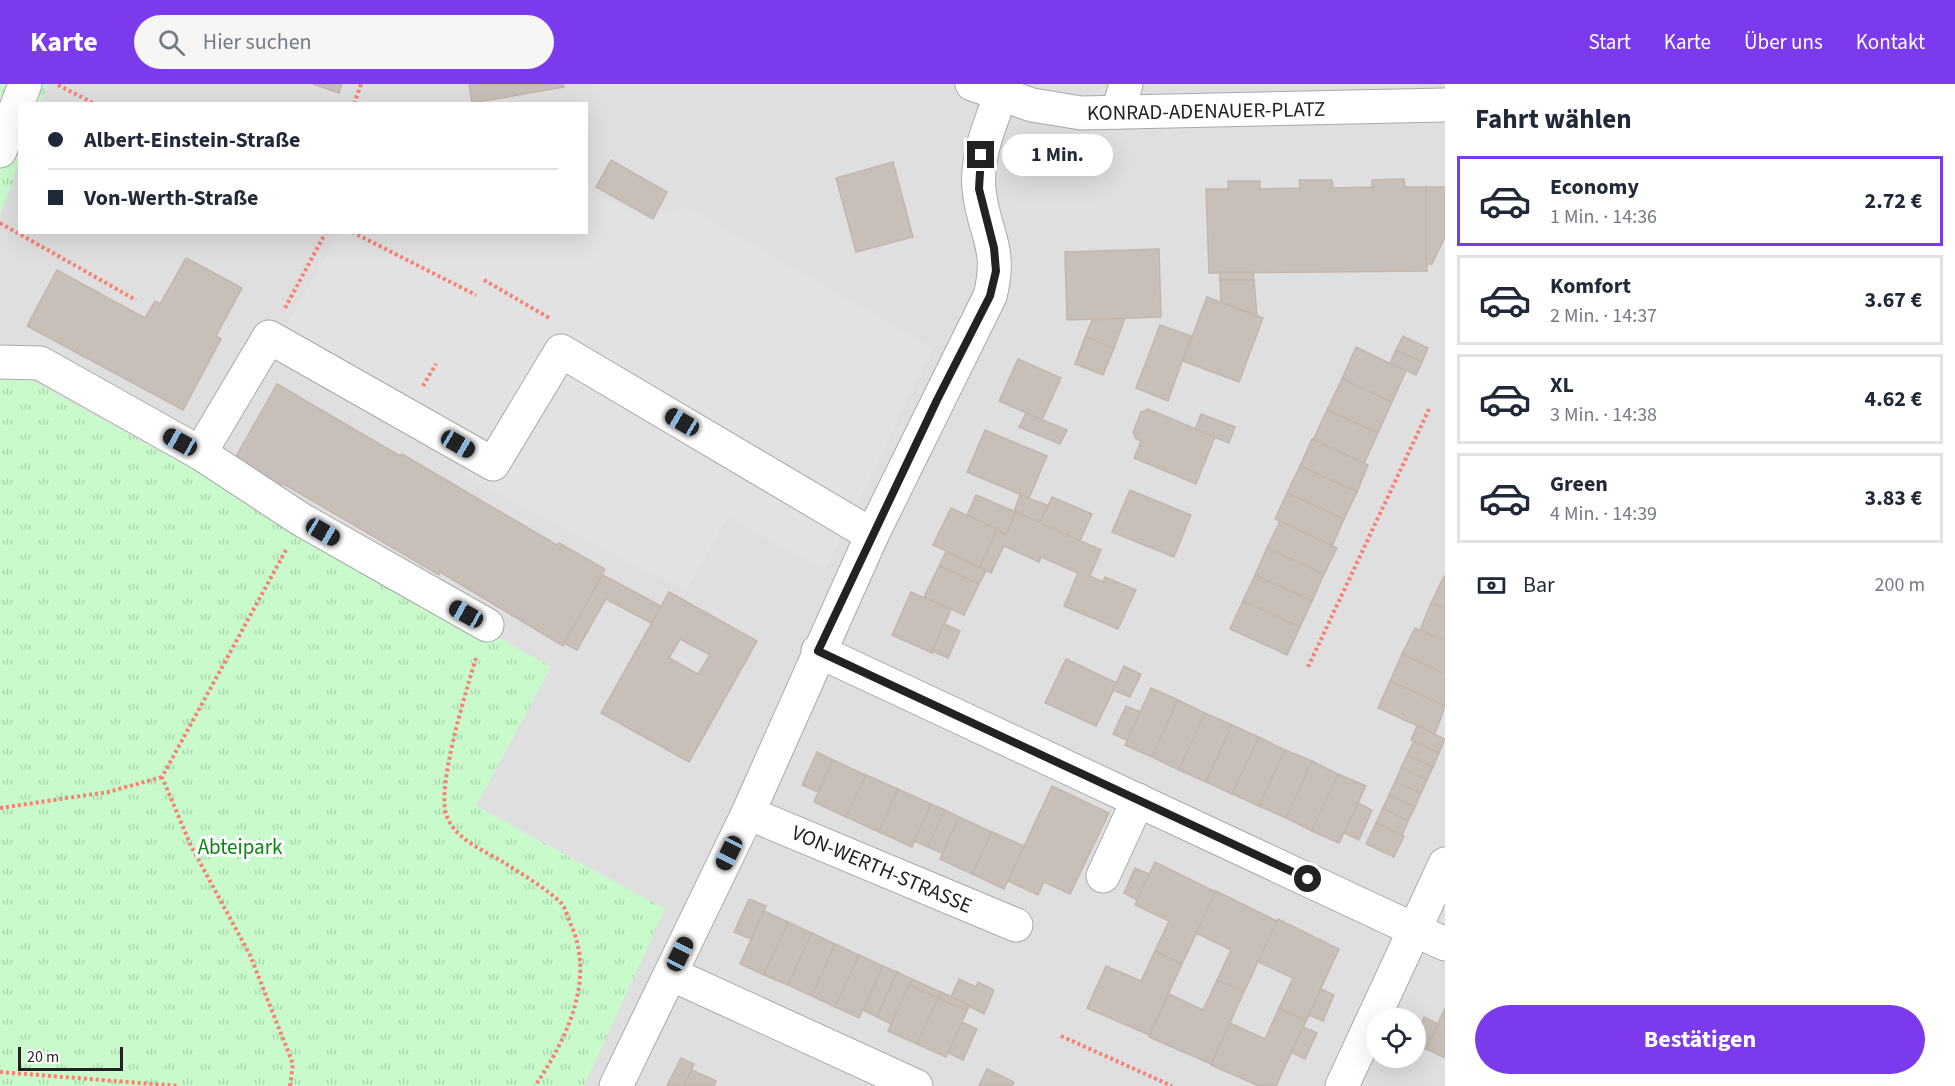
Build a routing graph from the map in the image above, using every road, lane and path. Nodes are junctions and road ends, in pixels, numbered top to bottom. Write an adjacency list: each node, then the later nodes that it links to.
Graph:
1 (25, 84): 6 (street)
2 (57, 84): 7 (path)
3 (361, 84): 8 (path)
4 (986, 90): 5 (street, KONRAD-ADENAUER-PLATZ); 26 (street)
5 (1122, 98): 10 (street, KONRAD-ADENAUER-PLATZ)
6 (18, 102)
7 (91, 102)
8 (355, 102)
9 (18, 103): 11 (street)
10 (1445, 105)
11 (0, 151)
12 (0, 223): 13 (path)
13 (18, 233)
14 (19, 234): 19 (path)
15 (325, 234): 21 (path)
16 (356, 234): 18 (path)
17 (484, 280): 20 (path)
18 (476, 295)
19 (136, 300)
20 (552, 320)
21 (269, 337): 24 (street); 26 (street)
22 (0, 362): 24 (street)
23 (1430, 407): 29 (path)
24 (200, 453): 25 (street)
25 (302, 520): 27 (street); 30 (path)
26 (872, 535): 28 (street)
27 (487, 625): 44 (path)
28 (818, 651): 31 (street); 33 (street)
29 (1308, 667)
30 (162, 777): 32 (path); 43 (path)
31 (1138, 800): 35 (street); 37 (street)
32 (0, 808)
33 (748, 813): 36 (street, VON-WERTH-STRASSE); 39 (street)
34 (1445, 864): 37 (street)
35 (1103, 876)
36 (1016, 925)
37 (1414, 928): 38 (street); 48 (street)
38 (1445, 944)
39 (671, 974): 45 (street); 46 (street)
40 (1061, 1036): 47 (path)
41 (0, 1072): 42 (path)
42 (179, 1086)
43 (290, 1086)
44 (535, 1086)
45 (616, 1086)
46 (916, 1086)
47 (1172, 1086)
48 (1342, 1086)

